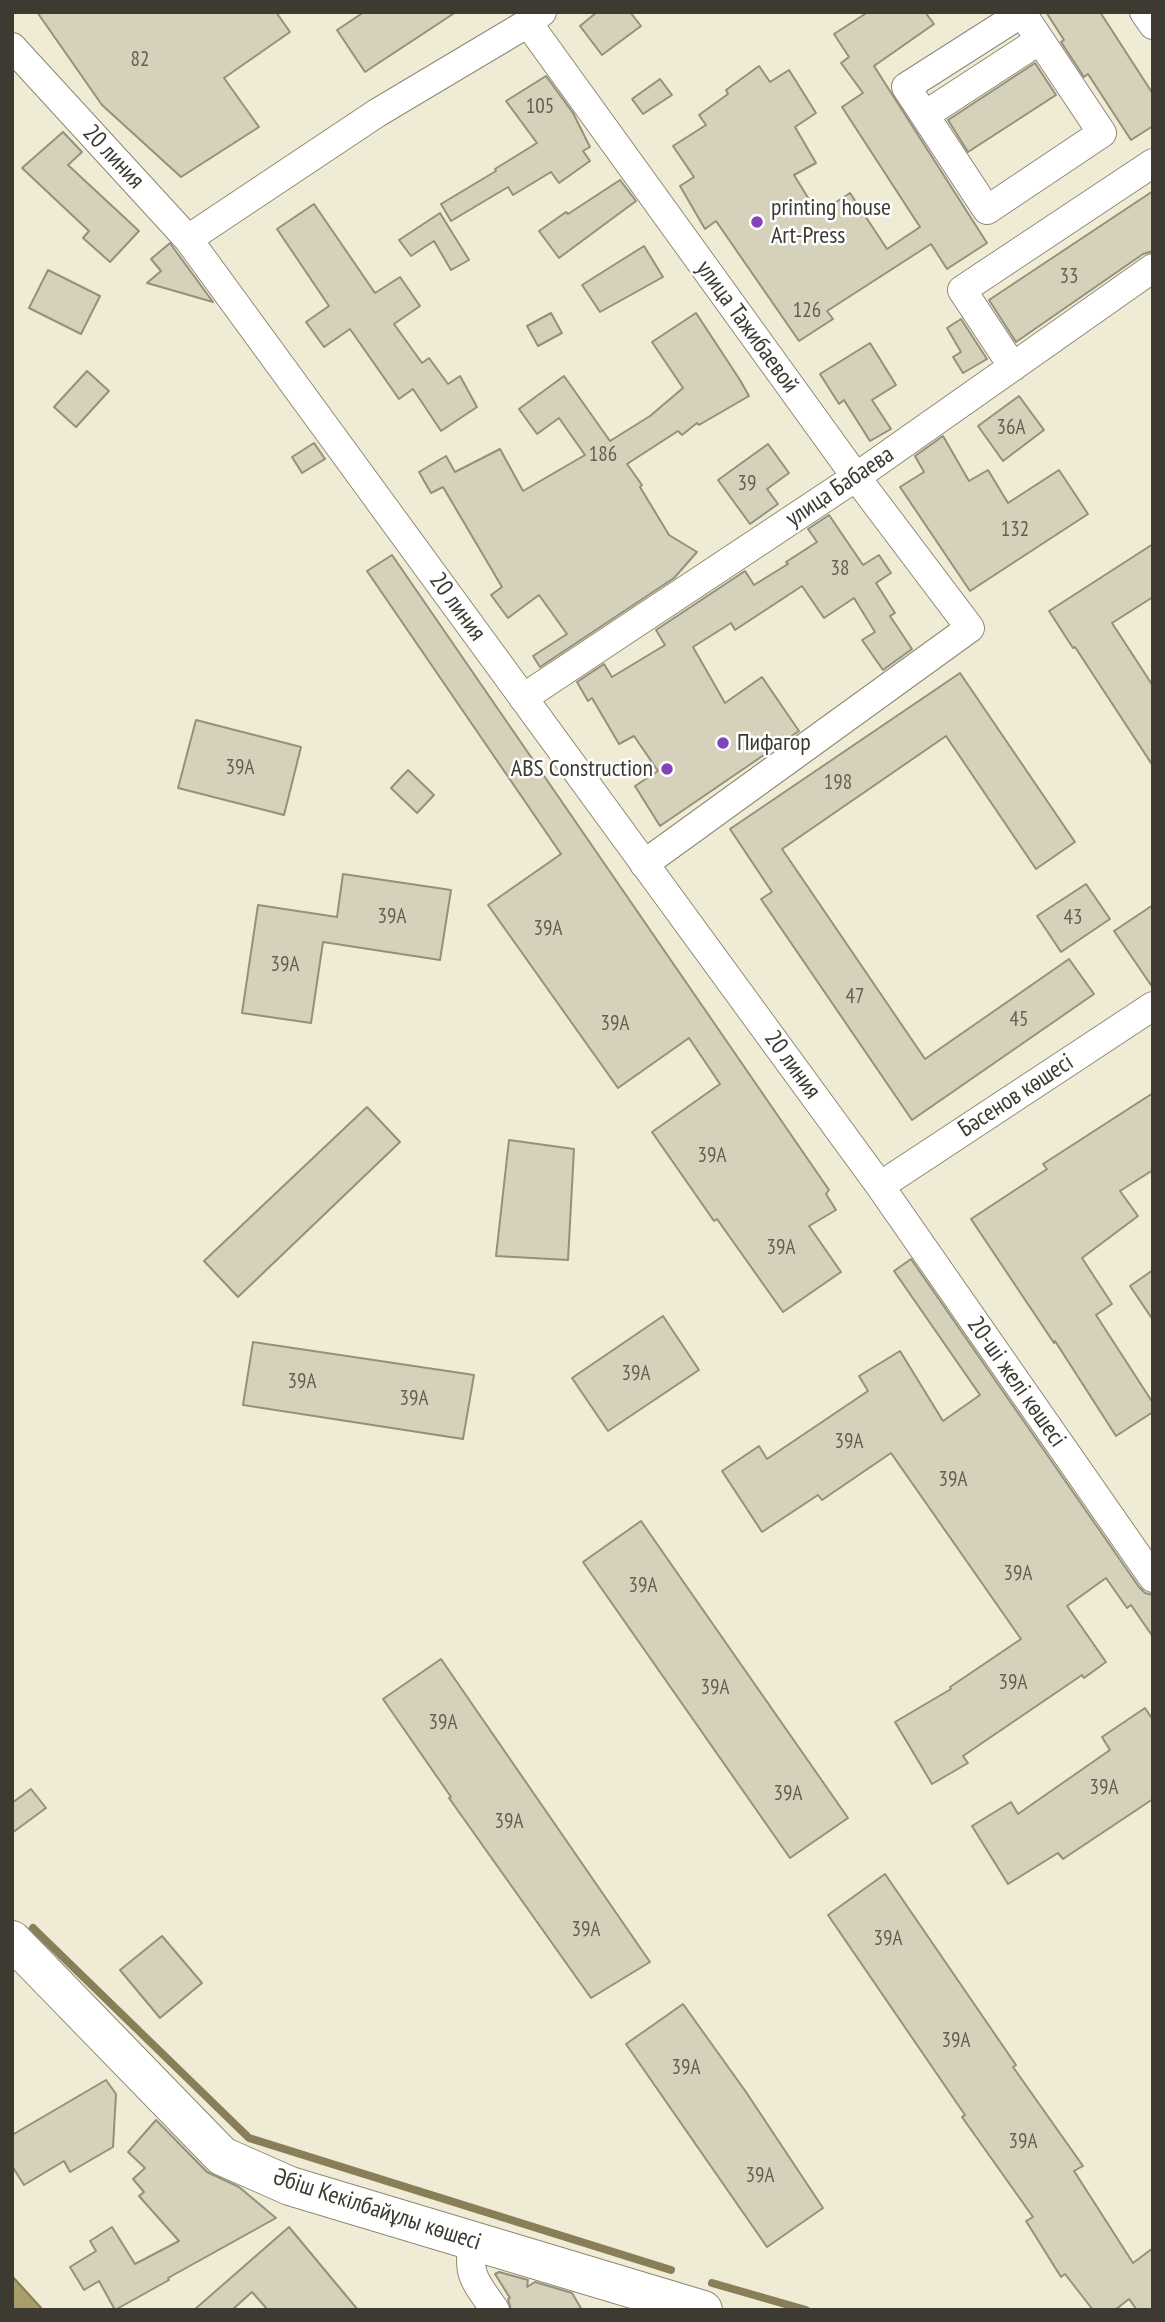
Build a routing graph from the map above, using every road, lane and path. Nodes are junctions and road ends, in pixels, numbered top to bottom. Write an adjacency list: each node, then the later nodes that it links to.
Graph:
1 (1144, 12): 4 (street)
2 (535, 18): 9 (street); 12 (street, улица Тажибаевой)
3 (997, 19): 5 (street); 7 (street)
4 (1153, 25)
5 (1040, 40): 7 (street); 7 (street)
6 (12, 47): 9 (street, 20 линия)
7 (925, 115)
8 (1153, 163): 11 (street)
9 (188, 239): 13 (street, 20 линия)
10 (1153, 268): 11 (street, улица Бабаева)
11 (1013, 367): 12 (street, улица Бабаева)
12 (856, 477): 13 (street, улица Бабаева); 14 (street, улица Тажибаевой)
13 (523, 698): 14 (street, 20 линия)
14 (645, 864): 16 (street, 20 линия)
15 (1153, 1006): 16 (street, Бәсенов көшесі)
16 (880, 1186): 17 (street, 20-ші желі көшесі)
17 (1153, 1578)
18 (12, 1940): 19 (street, Әбіш Кекілбайұлы көшесі)
19 (474, 2241): 20 (street); 21 (street, Әбіш Кекілбайұлы көшесі)
20 (495, 2310)
21 (703, 2310)

